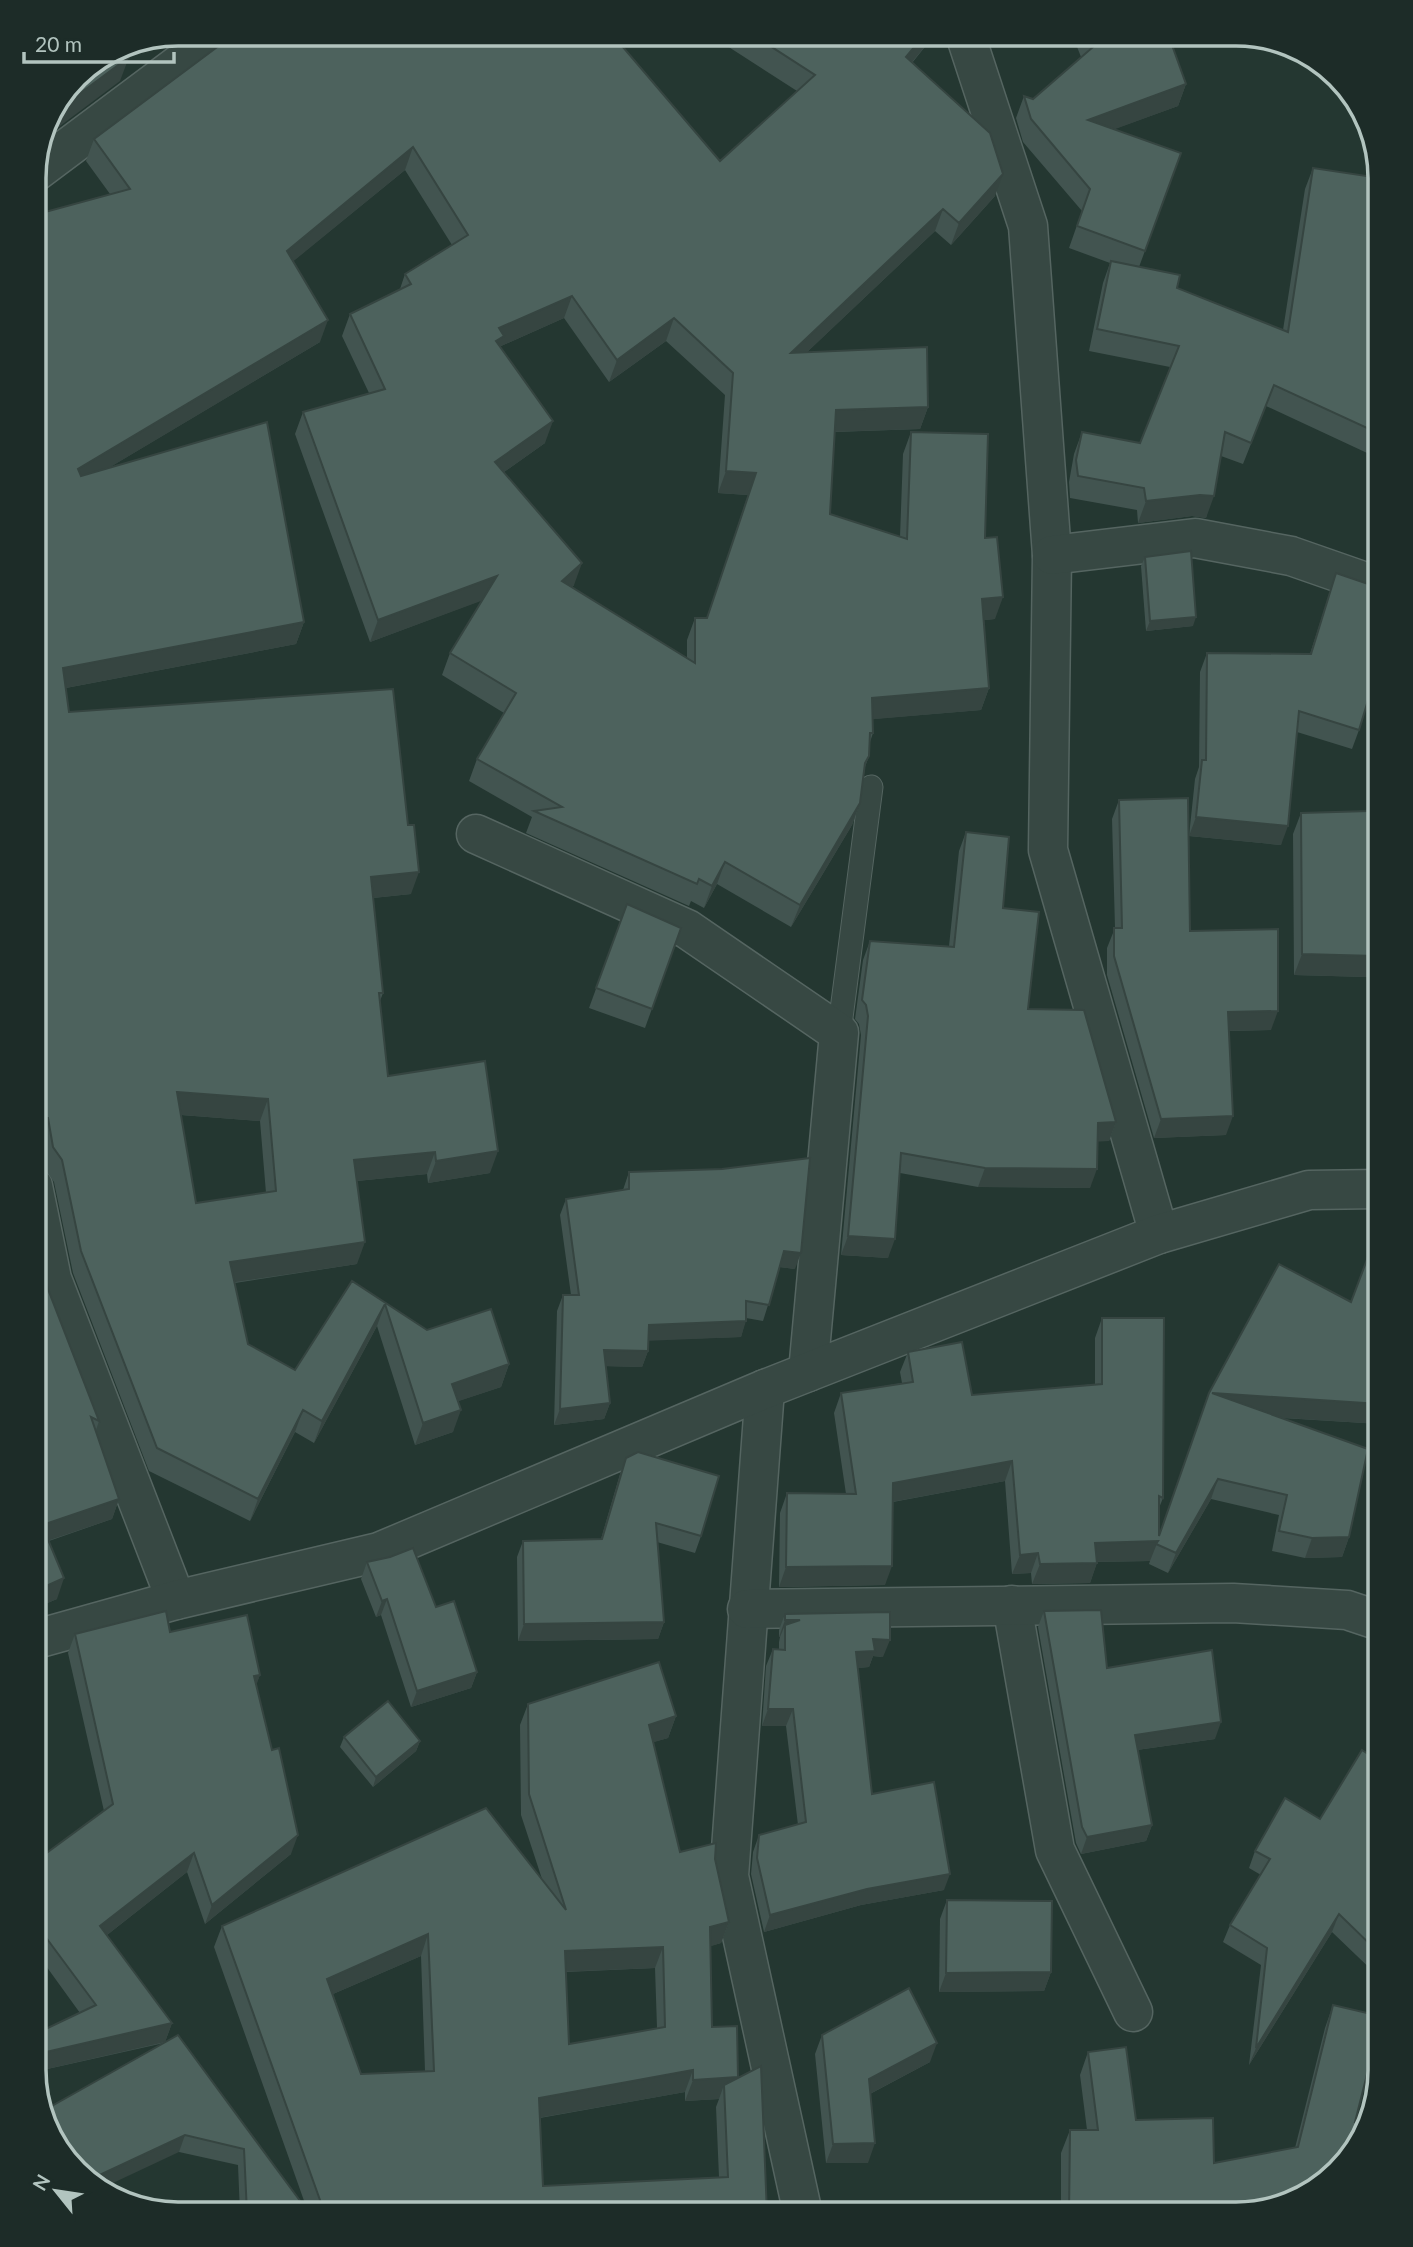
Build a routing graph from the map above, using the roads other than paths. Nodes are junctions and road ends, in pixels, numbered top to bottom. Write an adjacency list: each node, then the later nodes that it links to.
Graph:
1 (204, 46): 3 (street)
2 (969, 46): 4 (street)
3 (47, 164)
4 (1052, 555): 5 (street); 10 (street)
5 (1368, 583)
6 (871, 788): 8 (lane)
7 (476, 834): 8 (street)
8 (839, 1033): 12 (street)
9 (1368, 1189): 10 (street)
10 (1159, 1234): 12 (street)
11 (46, 1250): 14 (street)
12 (808, 1371): 13 (street)
13 (765, 1389): 14 (street); 16 (street)
14 (176, 1600): 18 (street)
15 (1012, 1605): 16 (street); 17 (street); 19 (street)
16 (747, 1609): 20 (street)
17 (1368, 1617)
18 (46, 1636)
19 (1133, 2012)
20 (800, 2202)

